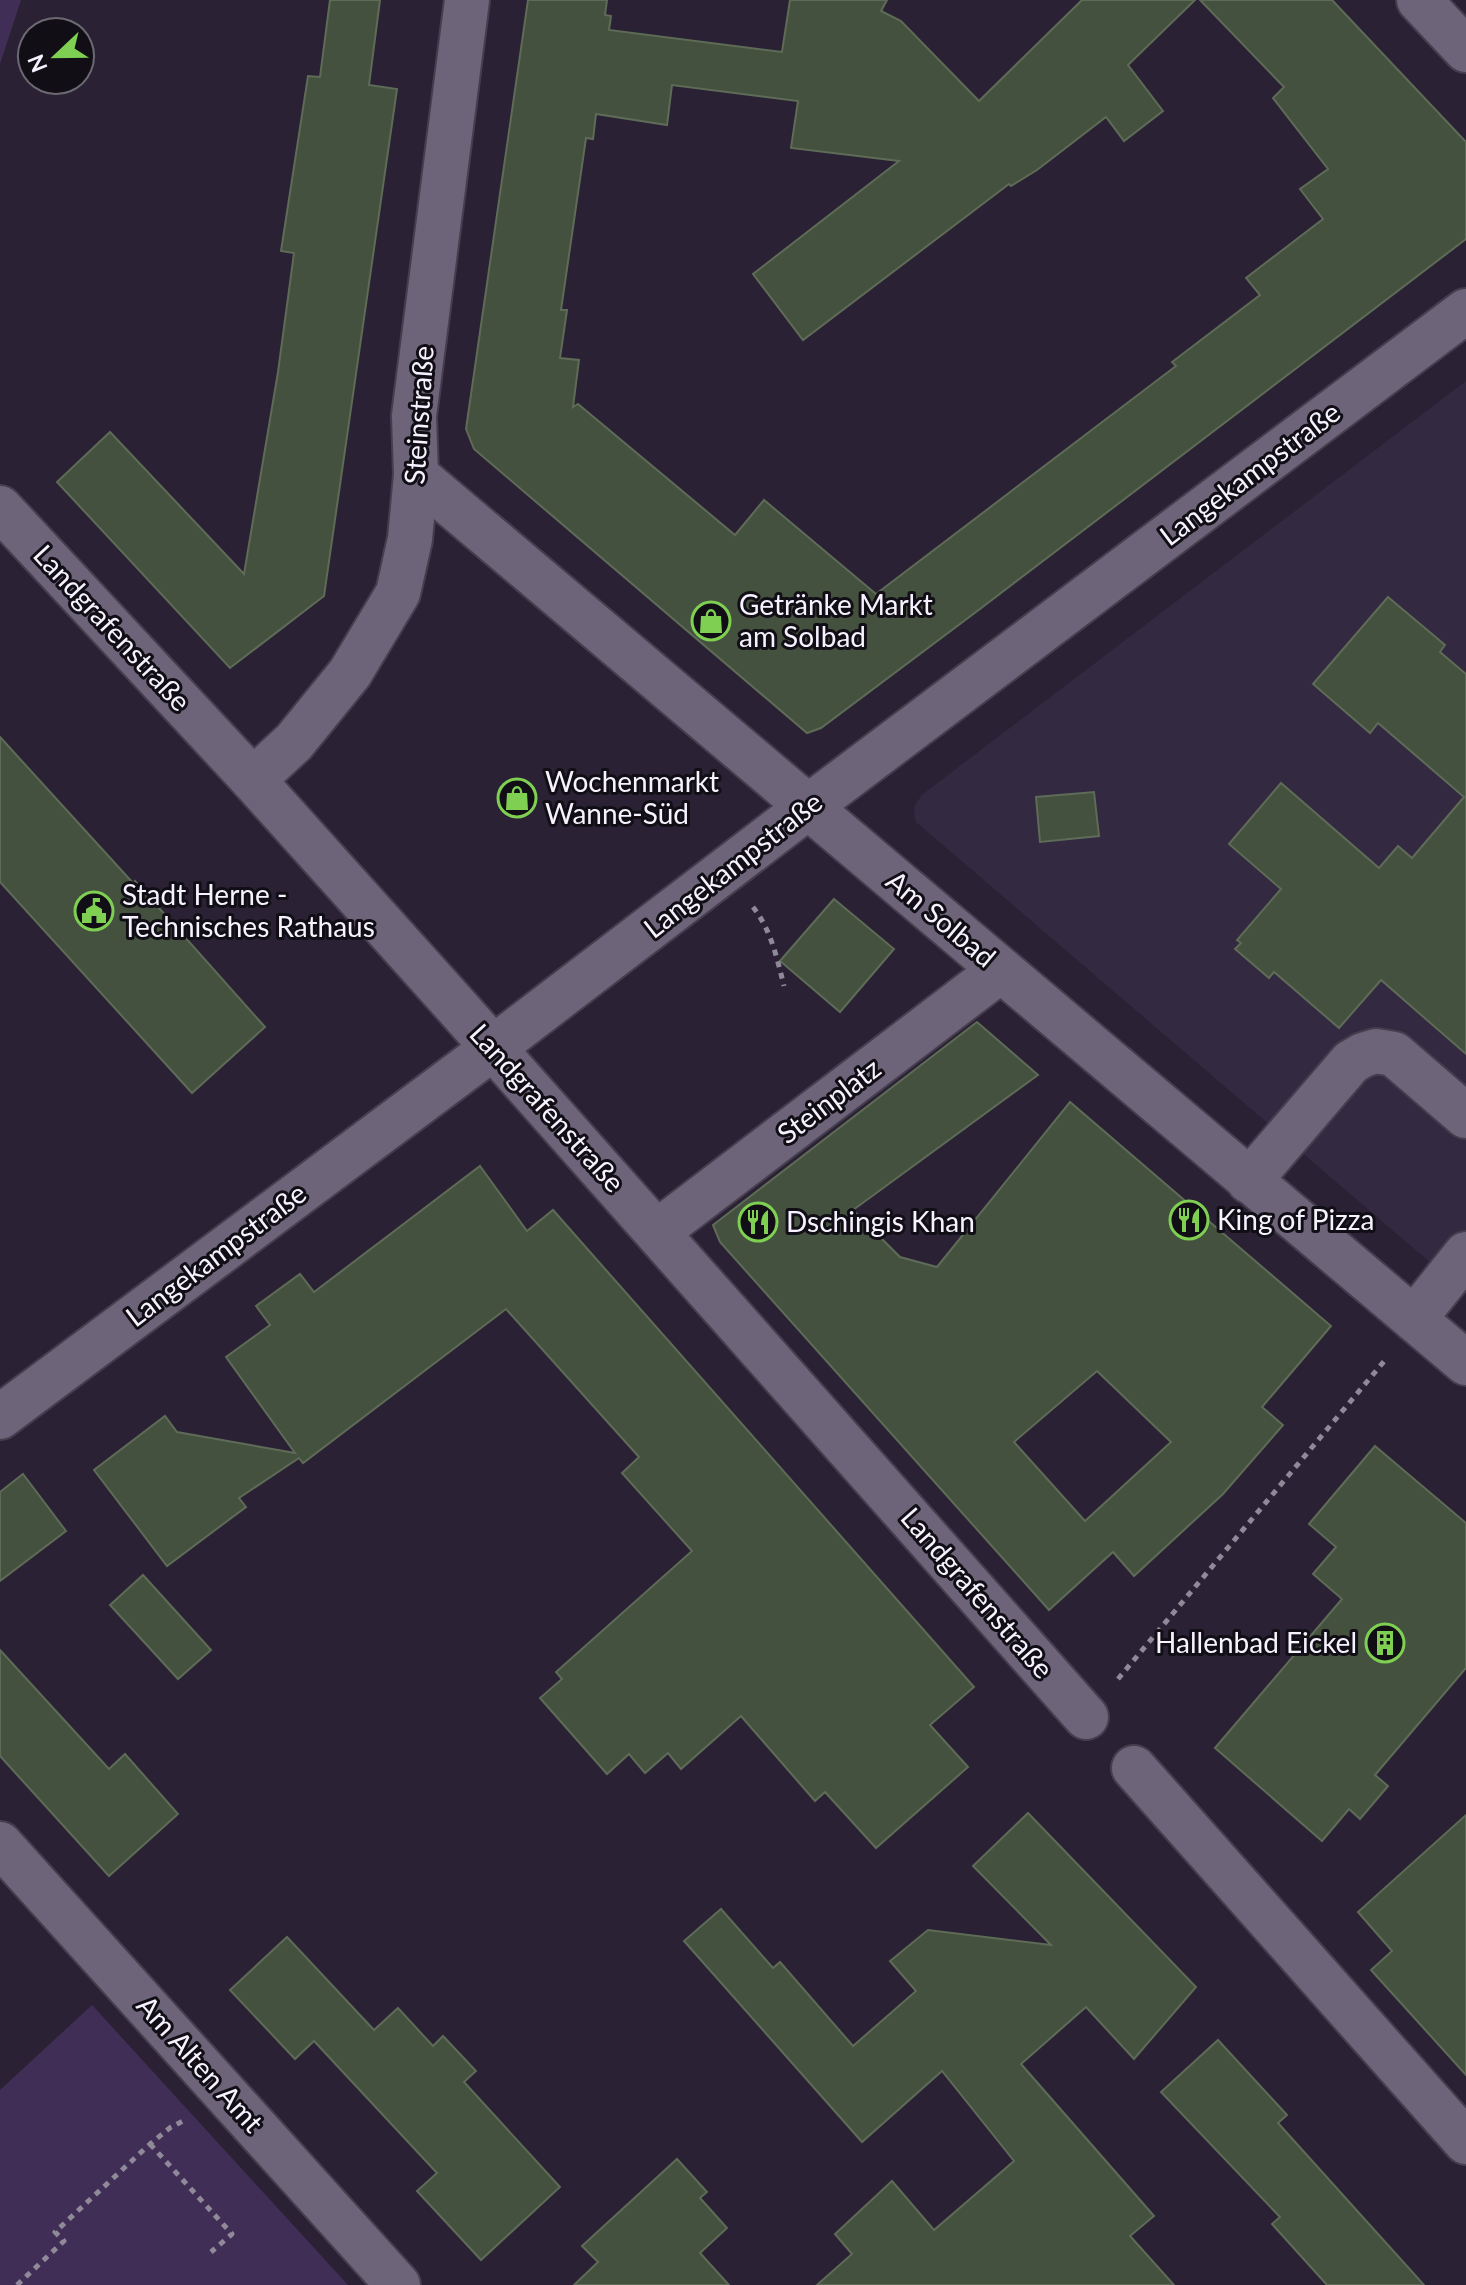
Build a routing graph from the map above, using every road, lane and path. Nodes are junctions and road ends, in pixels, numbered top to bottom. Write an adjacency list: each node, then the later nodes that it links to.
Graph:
1 (467, 0): 5 (street, Steinstraße)
2 (1419, 0): 3 (street)
3 (1466, 50)
4 (1466, 311): 8 (street, Langekampstraße)
5 (416, 475): 7 (street, Steinstraße); 8 (street, Am Solbad)
6 (0, 508): 7 (street, Landgrafenstraße)
7 (253, 780): 12 (street, Landgrafenstraße)
8 (808, 807): 9 (street, Langekampstraße); 10 (street, Am Solbad)
9 (726, 872): 11 (path); 12 (street, Langekampstraße)
10 (1001, 970): 14 (street, Am Solbad); 15 (street, Steinplatz)
11 (784, 986)
12 (493, 1048): 15 (street, Landgrafenstraße); 19 (street, Langekampstraße)
13 (1466, 1116): 14 (street)
14 (1249, 1181): 17 (street, Am Solbad)
15 (657, 1232): 20 (street, Landgrafenstraße)
16 (1466, 1254): 17 (street)
17 (1414, 1319): 18 (street, Am Solbad); 20 (path)
18 (1466, 1363)
19 (0, 1417)
20 (1086, 1717)
21 (1134, 1768): 24 (street)
22 (0, 1844): 23 (street, Am Alten Amt)
23 (222, 2087): 25 (path); 28 (street, Am Alten Amt)
24 (1466, 2142)
25 (150, 2144): 26 (path); 27 (path)
26 (211, 2252)
27 (17, 2285)
28 (398, 2285)

